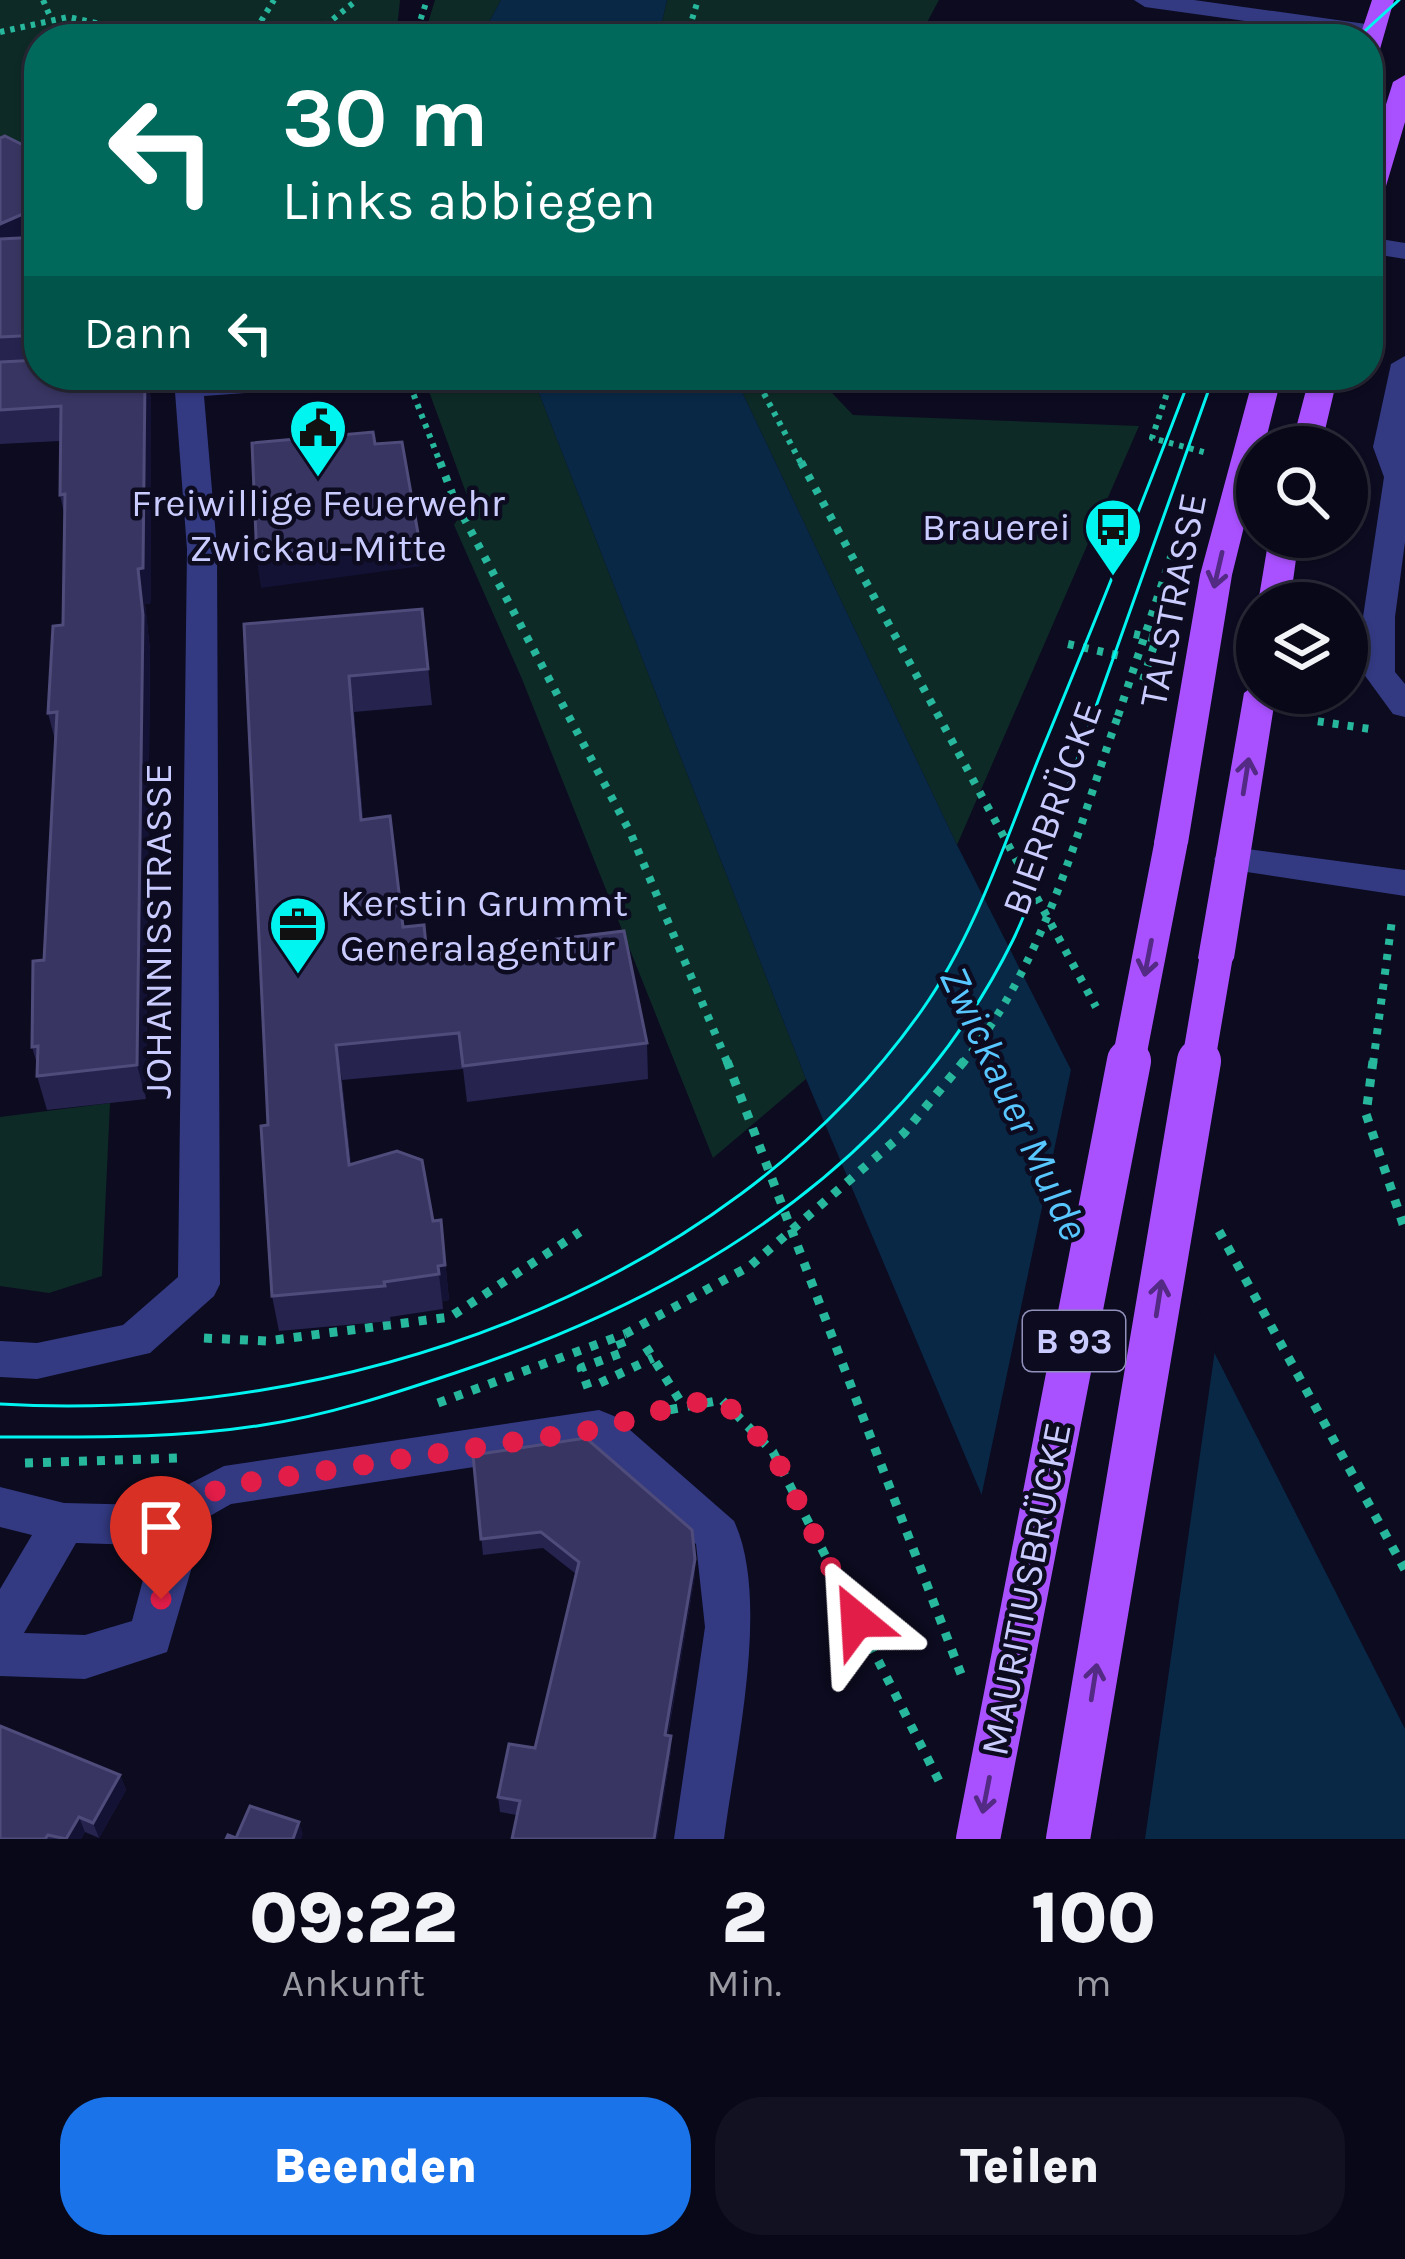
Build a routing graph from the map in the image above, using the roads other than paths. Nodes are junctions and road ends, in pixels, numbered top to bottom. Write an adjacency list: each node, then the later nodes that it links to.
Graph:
1 (1145, 0): 2 (street)
2 (1275, 24)
3 (1405, 82): 4 (main road)
4 (1383, 154)
5 (1405, 364): 10 (street)
6 (171, 390): 15 (street, JOHANNISSTRASSE)
7 (1264, 390): 12 (main road, TALSTRASSE / B 93, one-way to 12)
8 (1320, 390): 9 (main road)
9 (1311, 426)
10 (1405, 706)
11 (1256, 714): 13 (main road, B 93, one-way to 11)
12 (1171, 843): 22 (main road, MAURITIUSBRÜCKE / B 93, one-way to 22, bridge)
13 (1232, 859): 14 (street); 23 (main road, MAURITIUSBRÜCKE / B 93, one-way to 13, bridge)
14 (1403, 883)
15 (0, 1359)
16 (0, 1507): 17 (street)
17 (64, 1523): 18 (street); 19 (street)
18 (153, 1525): 20 (street); 21 (street)
19 (0, 1631)
20 (0, 1654)
21 (699, 1839)
22 (978, 1839)
23 (1068, 1839)

